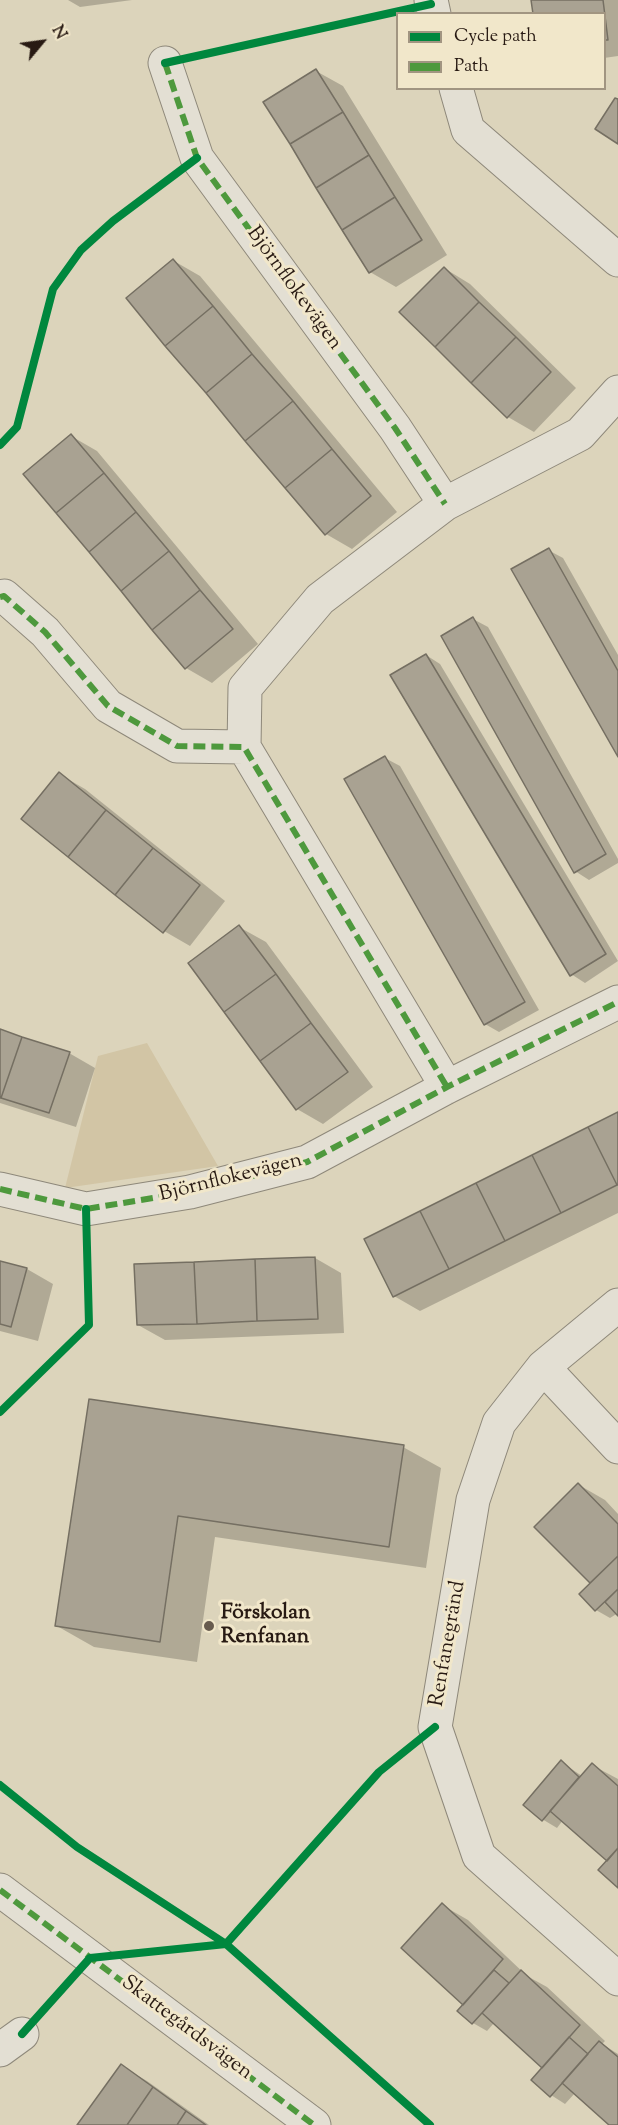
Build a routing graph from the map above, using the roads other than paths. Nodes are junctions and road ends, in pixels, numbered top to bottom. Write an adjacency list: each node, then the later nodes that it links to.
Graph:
1 (165, 63): 5 (street, Björnflokevägen)
2 (457, 90): 3 (street)
3 (618, 260)
4 (618, 392): 5 (street)
5 (445, 504): 7 (street)
6 (0, 597): 7 (street)
7 (244, 747): 9 (street)
8 (618, 1002): 9 (street, Björnflokevägen)
9 (447, 1088): 10 (street, Björnflokevägen)
10 (0, 1189)
11 (618, 1305): 12 (street, Renfanegränd)
12 (543, 1367): 13 (street); 15 (street, Renfanegränd)
13 (618, 1448)
14 (0, 1890): 16 (street, Skattegårdsvägen)
15 (618, 1979)
16 (314, 2125)

